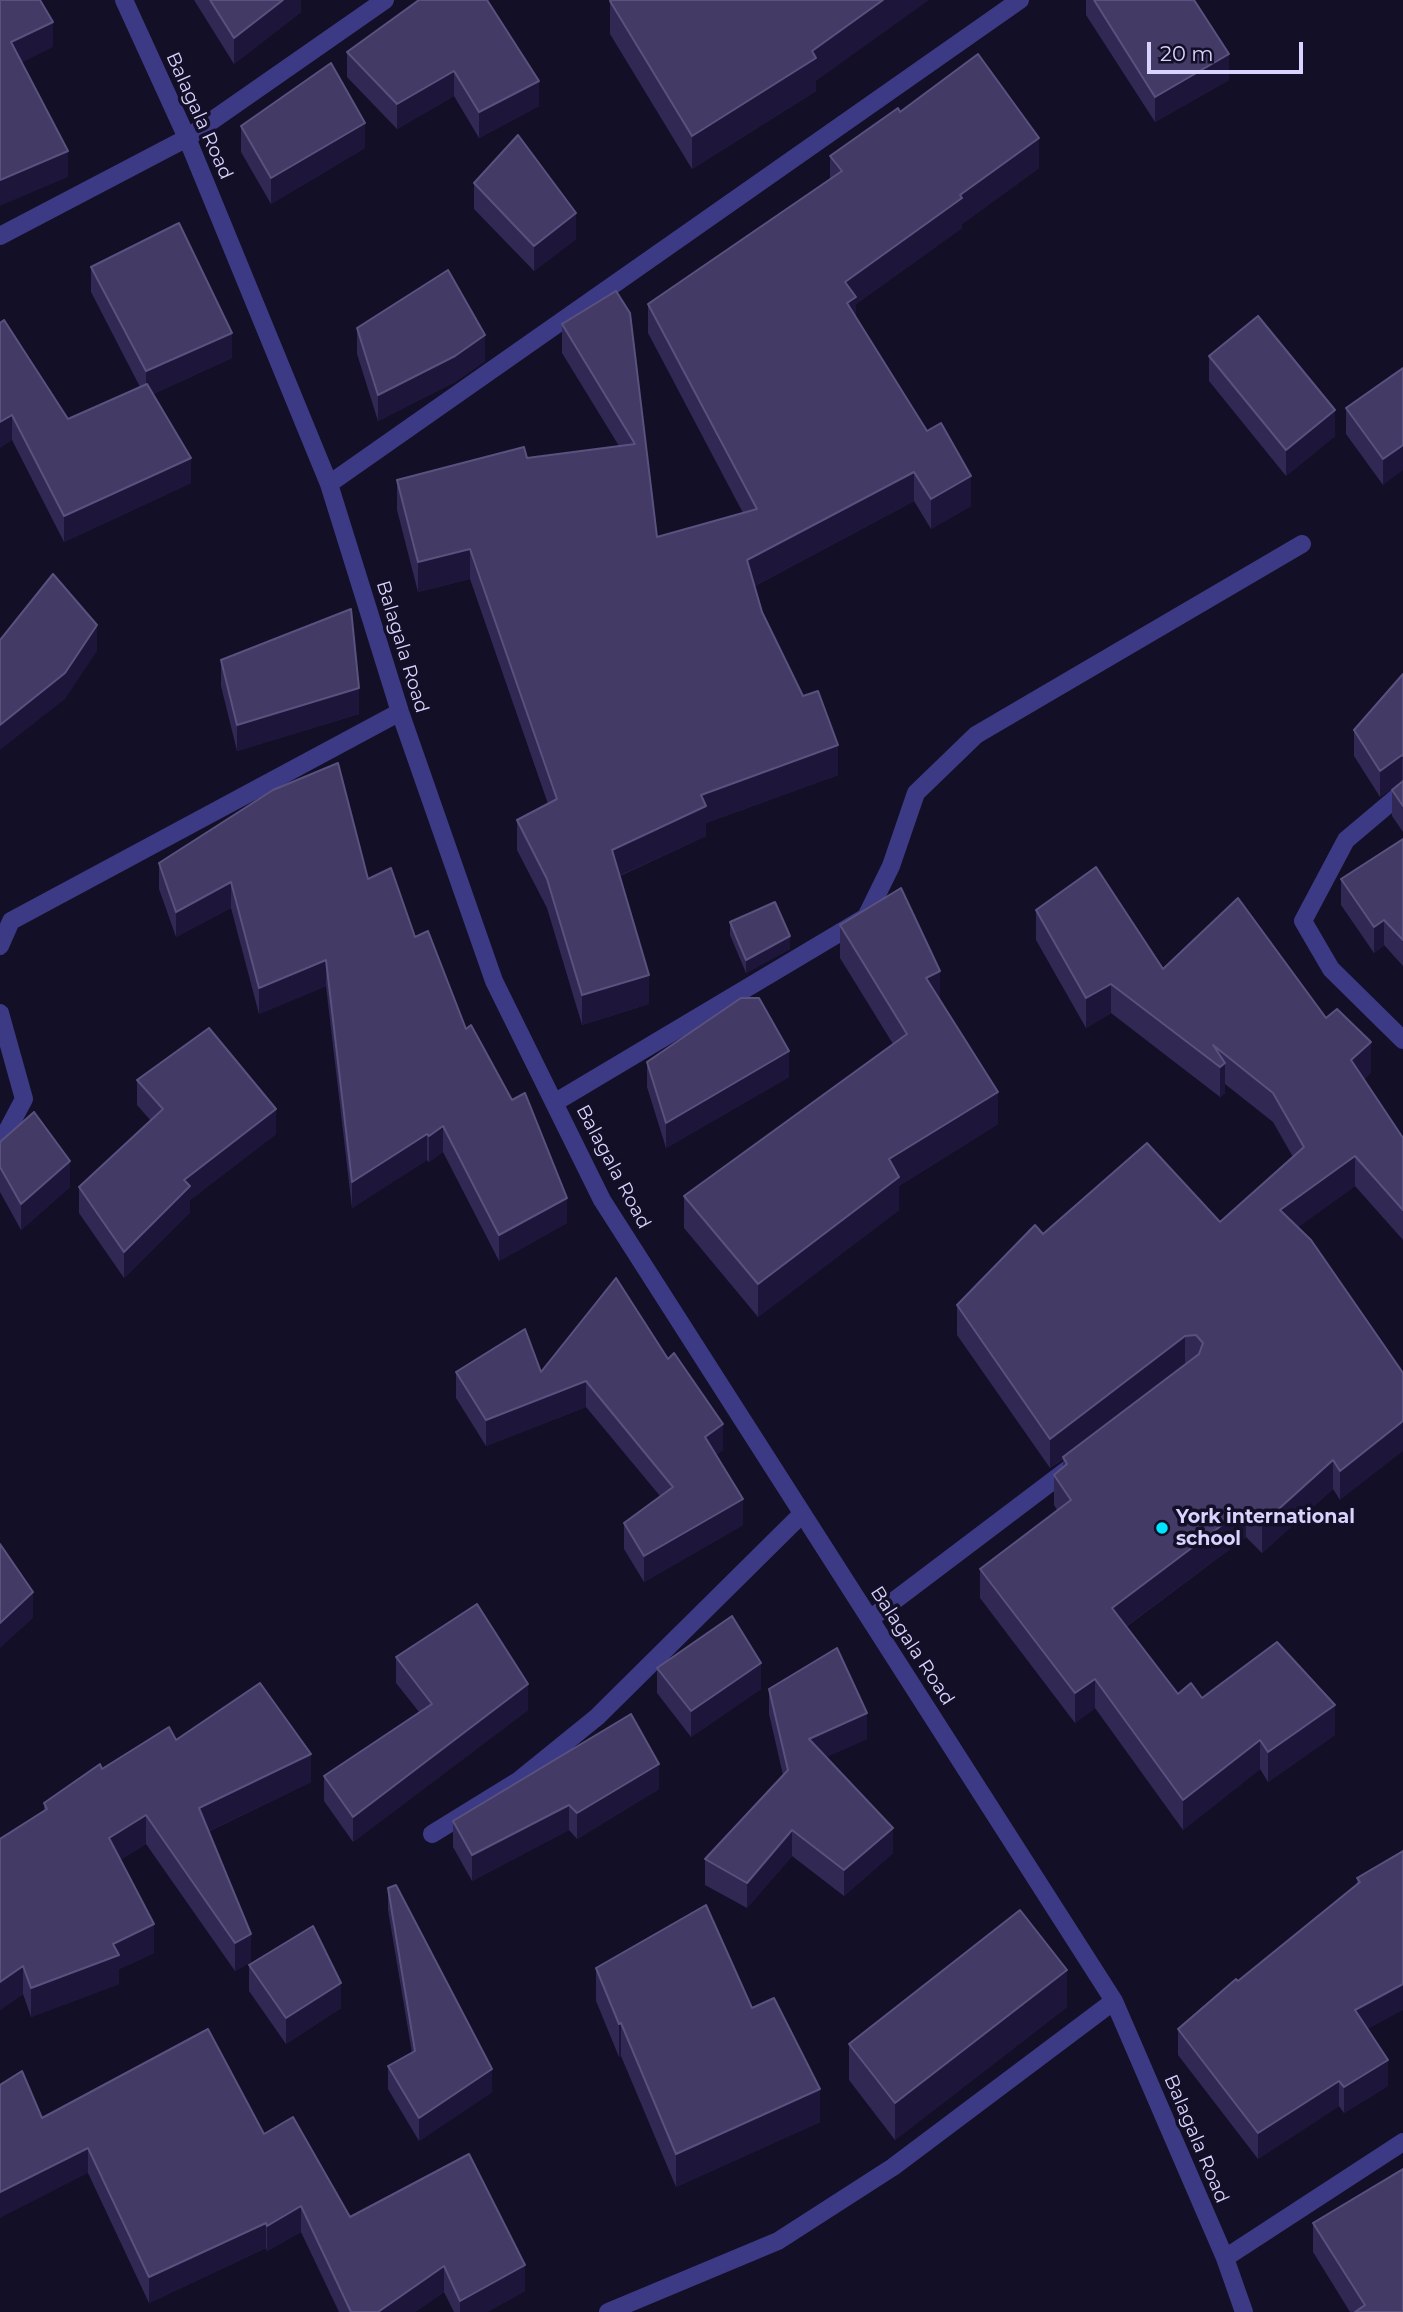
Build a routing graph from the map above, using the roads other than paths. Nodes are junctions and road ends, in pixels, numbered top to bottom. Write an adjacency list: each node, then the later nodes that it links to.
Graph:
1 (124, 0): 4 (street, Balagala Road)
2 (385, 0): 4 (street)
3 (1020, 0): 6 (street)
4 (187, 138): 5 (street); 6 (street, Balagala Road)
5 (0, 236)
6 (329, 484): 8 (street, Balagala Road)
7 (1302, 544): 13 (street)
8 (400, 712): 10 (street); 13 (street, Balagala Road)
9 (1403, 792): 12 (street)
10 (0, 946)
11 (0, 1013): 14 (street)
12 (1403, 1040)
13 (554, 1103): 16 (street, Balagala Road)
14 (0, 1144)
15 (1081, 1459): 17 (street)
16 (802, 1514): 17 (street, Balagala Road); 18 (street)
17 (870, 1619): 19 (street, Balagala Road)
18 (432, 1834)
19 (1114, 2001): 21 (street, Balagala Road); 22 (street)
20 (1403, 2142): 21 (street)
21 (1225, 2258): 23 (street, Balagala Road)
22 (608, 2312)
23 (1244, 2312)

